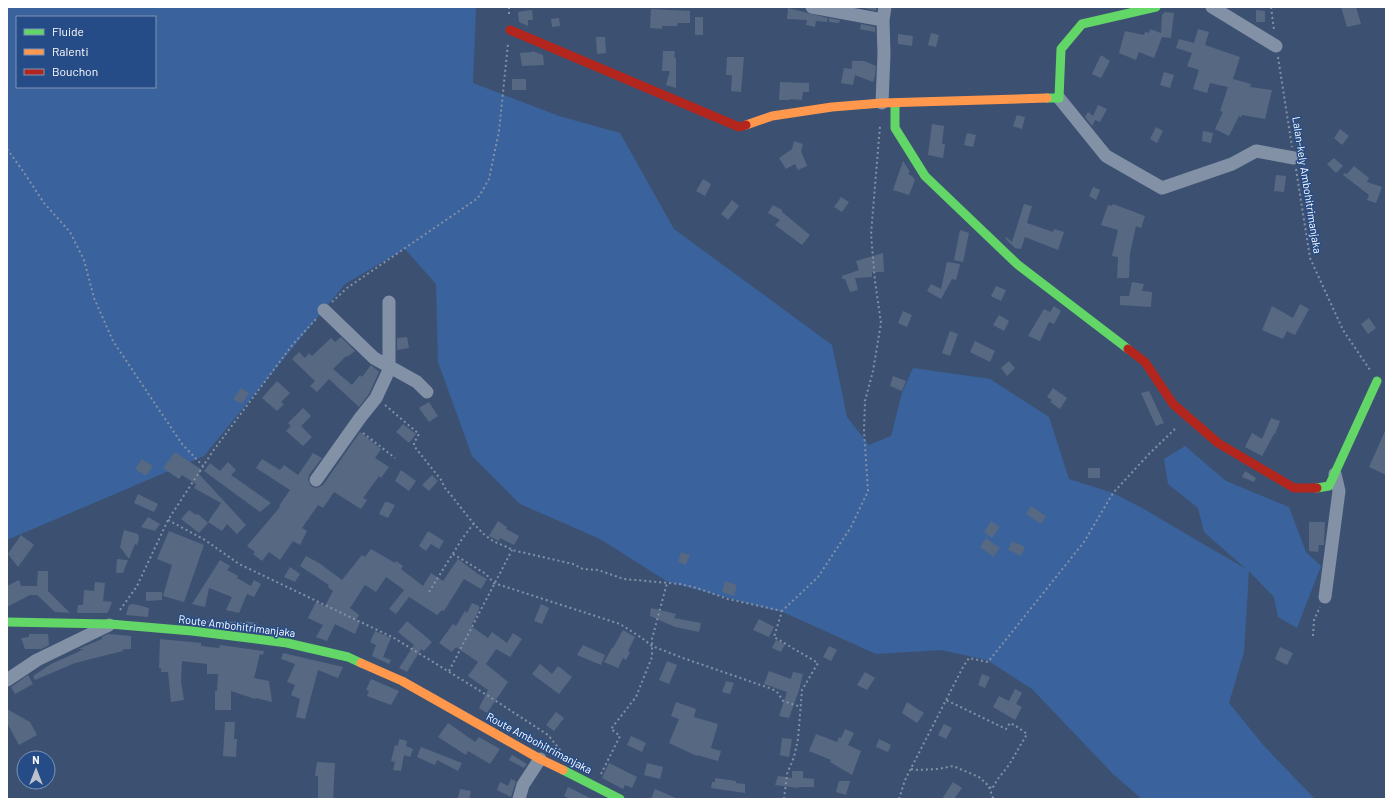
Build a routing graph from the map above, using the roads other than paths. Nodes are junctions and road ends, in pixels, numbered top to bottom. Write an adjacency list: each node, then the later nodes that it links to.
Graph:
1 (812, 7): 5 (street)
2 (885, 7): 5 (street)
3 (1156, 7): 8 (street)
4 (1212, 7): 7 (street)
5 (883, 20): 9 (street)
6 (510, 30): 9 (street)
7 (1276, 46)
8 (1060, 98): 10 (street); 11 (street)
9 (882, 103): 10 (street)
10 (895, 103): 17 (street)
11 (1294, 158)
12 (389, 302): 14 (street)
13 (324, 310): 14 (street)
14 (389, 366): 16 (street); 18 (street)
15 (1377, 381): 17 (street)
16 (427, 392)
17 (1335, 474): 19 (street)
18 (316, 480)
19 (1325, 597)
20 (7, 622): 21 (street, Route Ambohitrimanjaka)
21 (110, 624): 22 (street); 23 (street, Route Ambohitrimanjaka)
22 (7, 680)
23 (540, 758): 24 (street); 25 (street, Route Ambohitrimanjaka)
24 (519, 799)
25 (620, 799)

